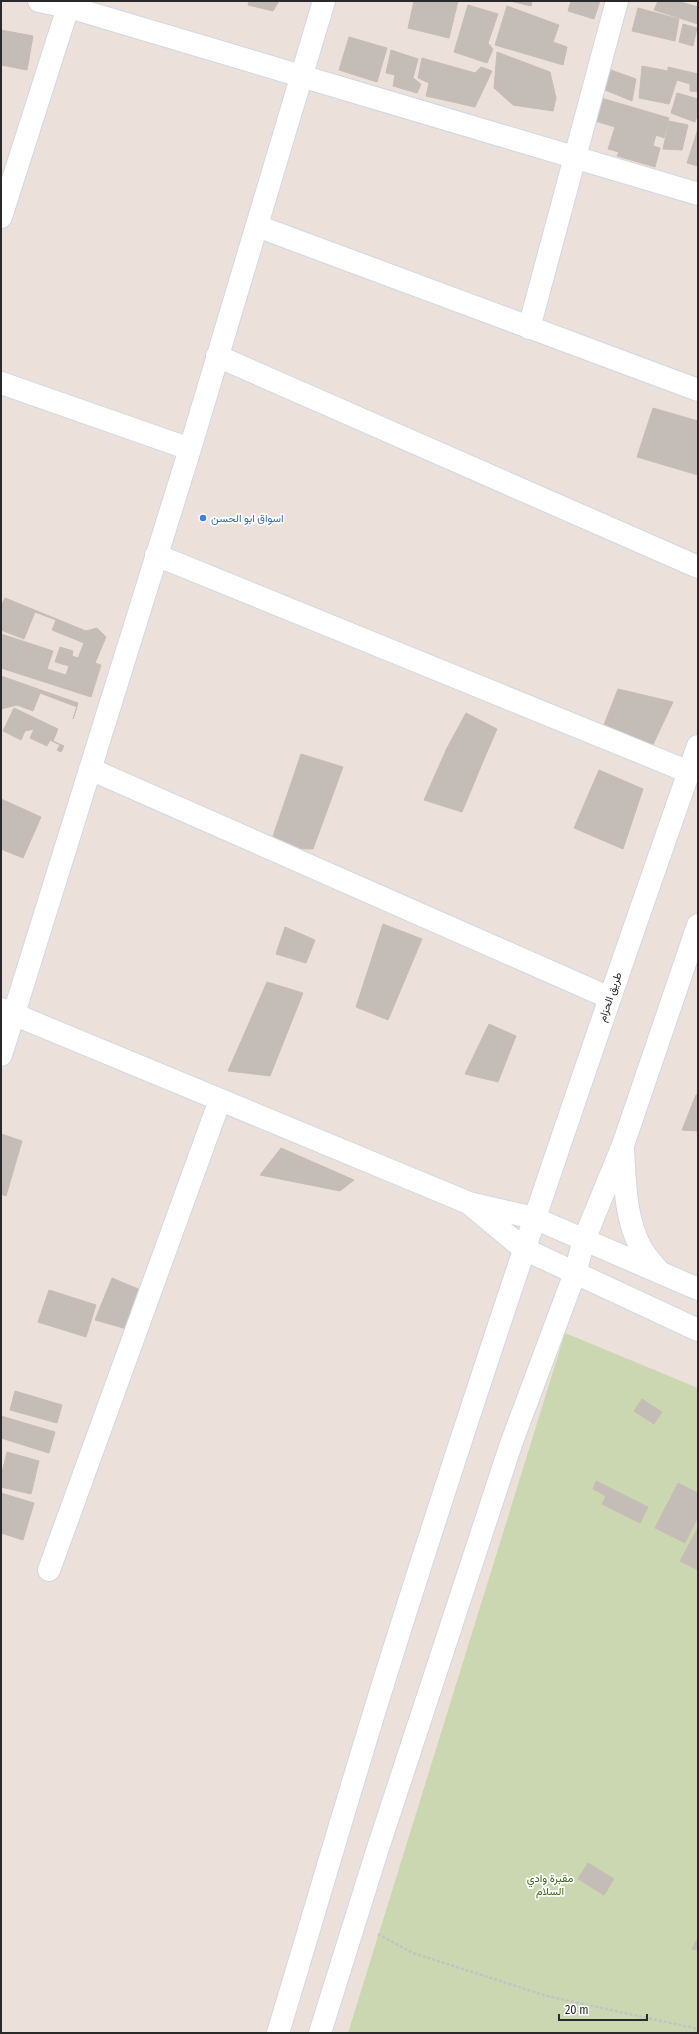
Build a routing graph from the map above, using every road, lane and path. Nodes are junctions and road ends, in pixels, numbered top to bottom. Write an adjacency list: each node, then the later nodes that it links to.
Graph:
1 (39, 1): 4 (street)
2 (324, 1): 5 (street)
3 (617, 1): 6 (street)
4 (70, 4): 5 (street); 8 (street)
5 (302, 76): 6 (street); 9 (street)
6 (575, 158): 7 (street); 10 (street)
7 (698, 194)
8 (1, 217)
9 (257, 226): 10 (street); 11 (street)
10 (529, 328): 13 (street)
11 (217, 356): 14 (street); 16 (street)
12 (1, 383): 14 (street)
13 (698, 390)
14 (190, 449): 15 (street)
15 (156, 555): 18 (street); 19 (street)
16 (698, 567)
17 (698, 746): 19 (street, طريق الحزام)
18 (90, 769): 21 (street); 22 (street)
19 (689, 772): 21 (street, طريق الحزام)
20 (698, 925): 25 (street)
21 (610, 998): 27 (street, طريق الحزام)
22 (7, 1012): 23 (street); 24 (street)
23 (1, 1055)
24 (220, 1100): 26 (street); 34 (street)
25 (622, 1145): 28 (street); 31 (street)
26 (469, 1203): 27 (street); 29 (street)
27 (534, 1218): 28 (street); 29 (street, طريق الحزام)
28 (584, 1240): 30 (street); 31 (street)
29 (524, 1249): 30 (street); 37 (street, طريق الحزام)
30 (575, 1273): 33 (street); 35 (street)
31 (660, 1273): 32 (street)
32 (698, 1289)
33 (698, 1330)
34 (49, 1570)
35 (355, 1921): 36 (path); 38 (street)
36 (698, 2029)
37 (278, 2033)
38 (320, 2033)

